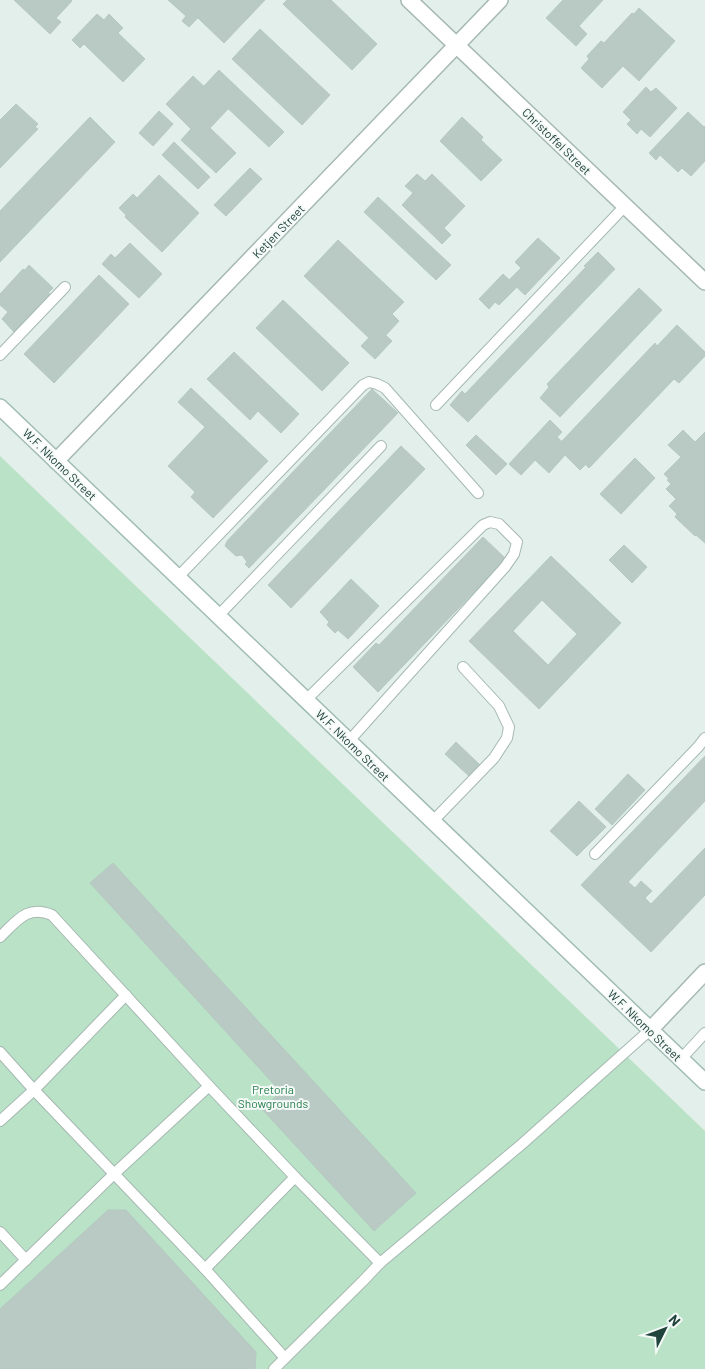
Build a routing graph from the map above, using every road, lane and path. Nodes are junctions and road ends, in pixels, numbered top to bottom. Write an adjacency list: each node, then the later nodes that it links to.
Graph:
1 (409, 0): 3 (street, Christoffel Street)
2 (500, 0): 3 (street, Ketjen Street)
3 (457, 46): 4 (street, Christoffel Street); 11 (street, Ketjen Street)
4 (625, 206): 5 (street, Christoffel Street); 8 (lane)
5 (705, 282)
6 (65, 287): 7 (lane)
7 (0, 356)
8 (436, 405)
9 (0, 407): 11 (street, W.F. Nkomo Street)
10 (381, 446): 14 (lane)
11 (56, 460): 13 (street, W.F. Nkomo Street)
12 (478, 493): 13 (lane)
13 (178, 577): 14 (street, W.F. Nkomo Street)
14 (218, 616): 16 (street, W.F. Nkomo Street)
15 (463, 667): 19 (lane)
16 (306, 700): 18 (street, W.F. Nkomo Street); 18 (lane)
17 (705, 738): 20 (lane)
18 (349, 741): 19 (street, W.F. Nkomo Street)
19 (433, 821): 24 (street, W.F. Nkomo Street)
20 (595, 854)
21 (0, 937): 23 (lane)
22 (705, 972): 24 (street)
23 (126, 995): 29 (lane); 30 (lane)
24 (650, 1030): 27 (street, W.F. Nkomo Street); 36 (lane)
25 (705, 1033): 27 (lane)
26 (0, 1052): 30 (lane)
27 (680, 1059): 28 (street, W.F. Nkomo Street)
28 (705, 1082)
29 (210, 1086): 32 (lane); 33 (lane)
30 (34, 1090): 31 (lane); 32 (lane)
31 (0, 1121)
32 (114, 1173): 35 (lane); 37 (lane)
33 (295, 1177): 36 (lane); 37 (lane)
34 (0, 1232): 35 (lane)
35 (26, 1260): 38 (lane)
36 (380, 1263): 39 (lane)
37 (205, 1269): 39 (lane)
38 (0, 1285)
39 (285, 1358): 40 (lane)
40 (274, 1369)

